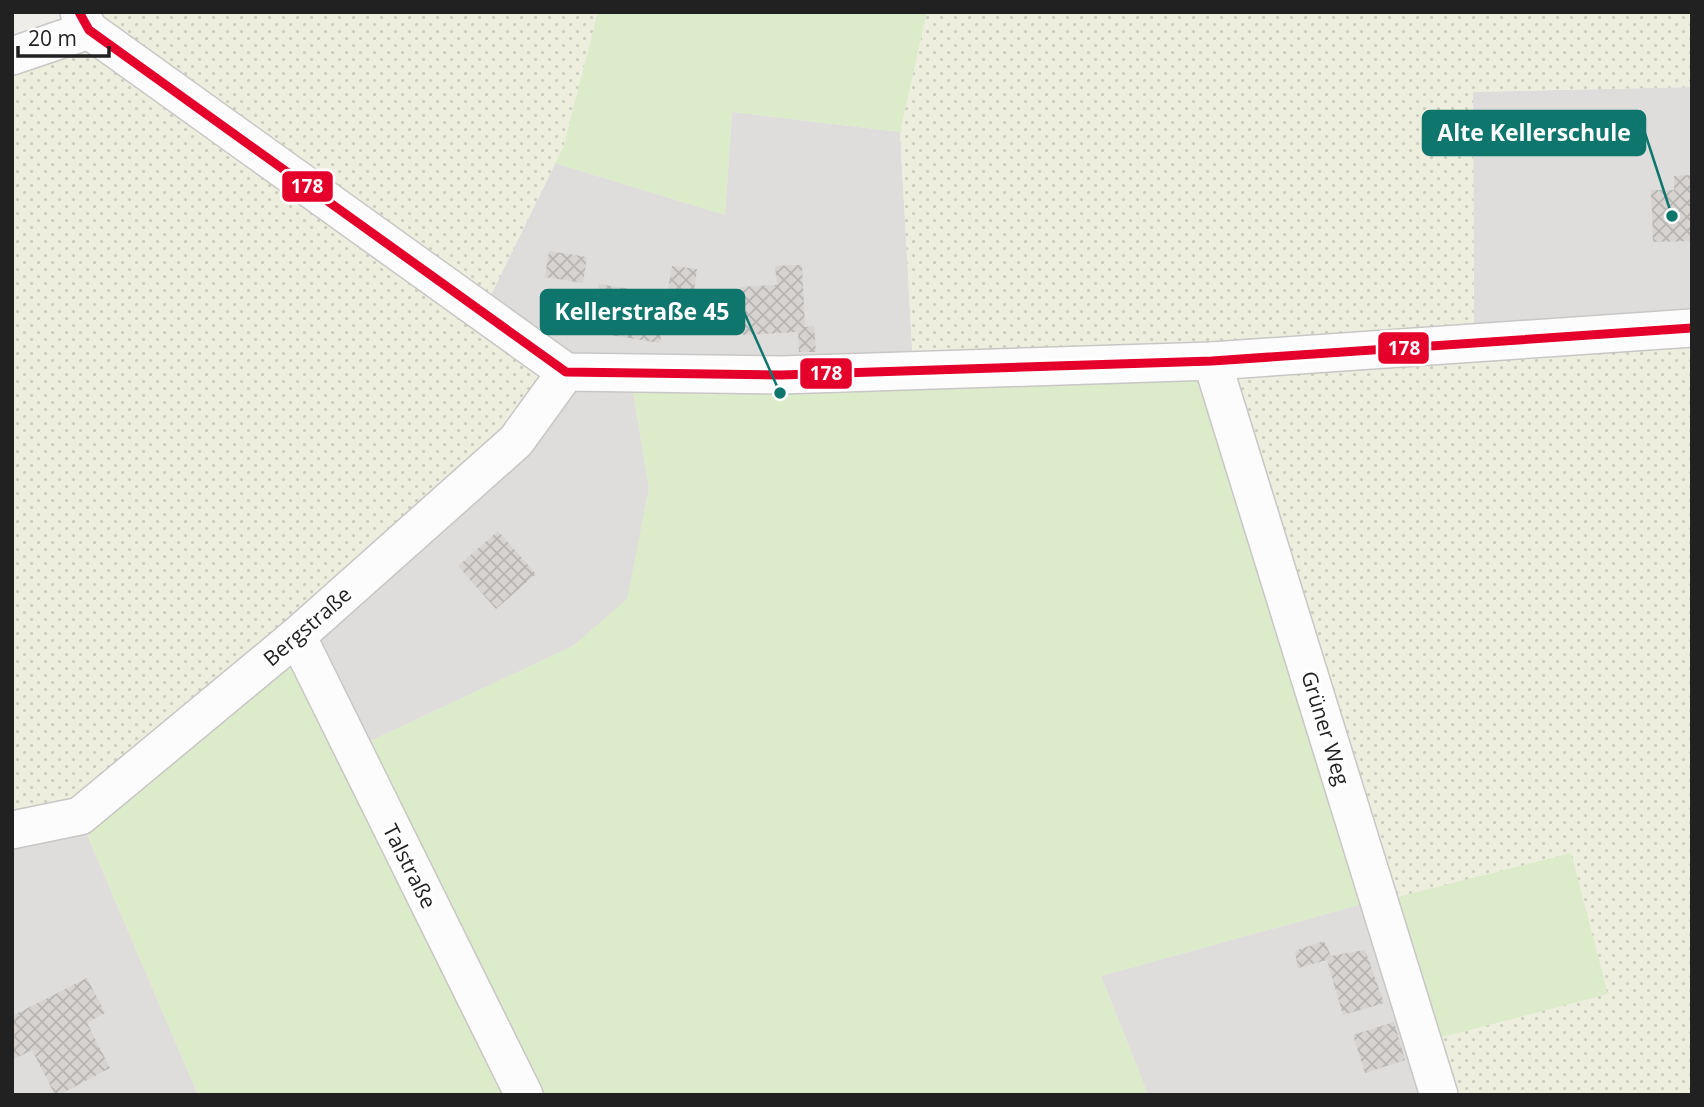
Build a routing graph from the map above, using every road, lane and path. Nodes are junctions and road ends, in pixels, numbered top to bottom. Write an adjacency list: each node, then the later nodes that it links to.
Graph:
1 (84, 21): 2 (street); 5 (street)
2 (12, 56)
3 (1692, 328): 4 (street)
4 (1212, 361): 5 (street); 9 (street, Grüner Weg)
5 (566, 372): 6 (street, Bergstraße)
6 (297, 636): 7 (street, Bergstraße); 8 (street, Talstraße)
7 (12, 830)
8 (524, 1095)
9 (1439, 1095)

